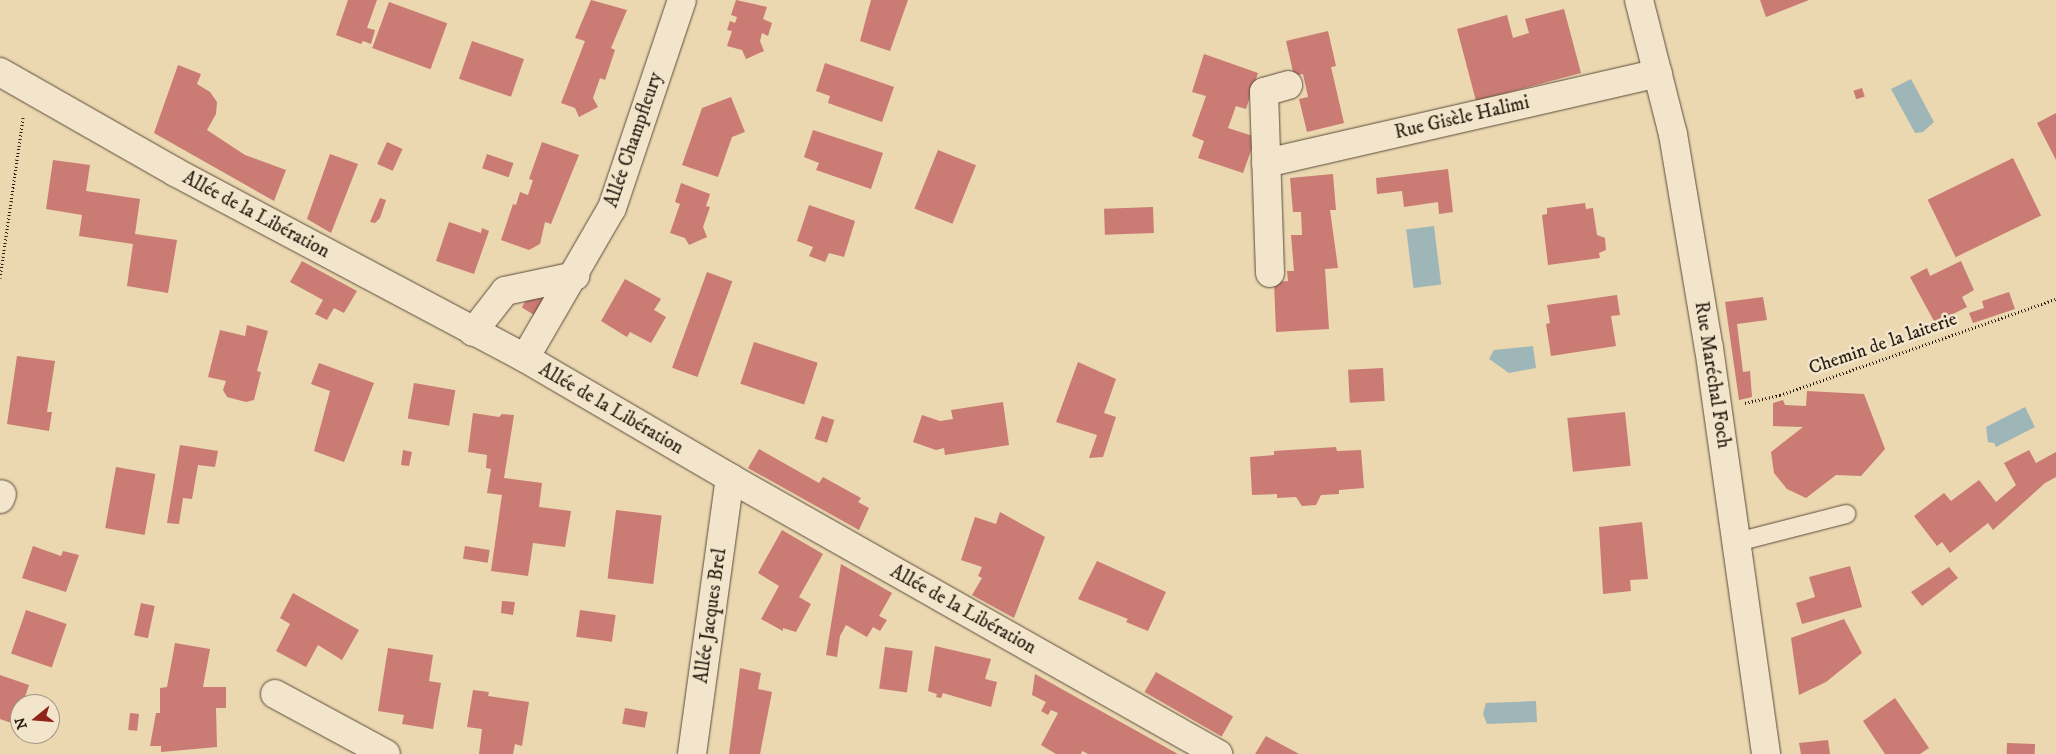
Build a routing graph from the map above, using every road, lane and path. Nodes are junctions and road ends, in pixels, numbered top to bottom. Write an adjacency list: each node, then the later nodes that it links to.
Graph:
1 (682, 0): 9 (street, Allée Champfleury)
2 (1640, 0): 4 (street, Rue Maréchal Foch)
3 (0, 72): 6 (street, Allée de la Libération)
4 (1658, 74): 7 (street, Rue Gisèle Halimi); 14 (street, Rue Maréchal Foch)
5 (1288, 85): 7 (street)
6 (27, 87): 10 (path); 12 (street, Allée de la Libération)
7 (1266, 163): 8 (street)
8 (1270, 273)
9 (575, 276): 12 (street); 13 (street, Allée Champfleury)
10 (0, 278)
11 (2056, 299): 14 (path, Chemin de la laiterie)
12 (473, 332): 13 (street, Allée de la Libération)
13 (525, 358): 15 (street, Allée de la Libération)
14 (1718, 409): 17 (street, Rue Maréchal Foch)
15 (730, 478): 20 (street, Allée Jacques Brel); 21 (street, Allée de la Libération)
16 (1846, 514): 17 (lane)
17 (1737, 542): 22 (street, Rue Maréchal Foch)
18 (275, 694): 19 (street)
19 (386, 754)
20 (692, 754)
21 (1218, 754)
22 (1766, 754)

